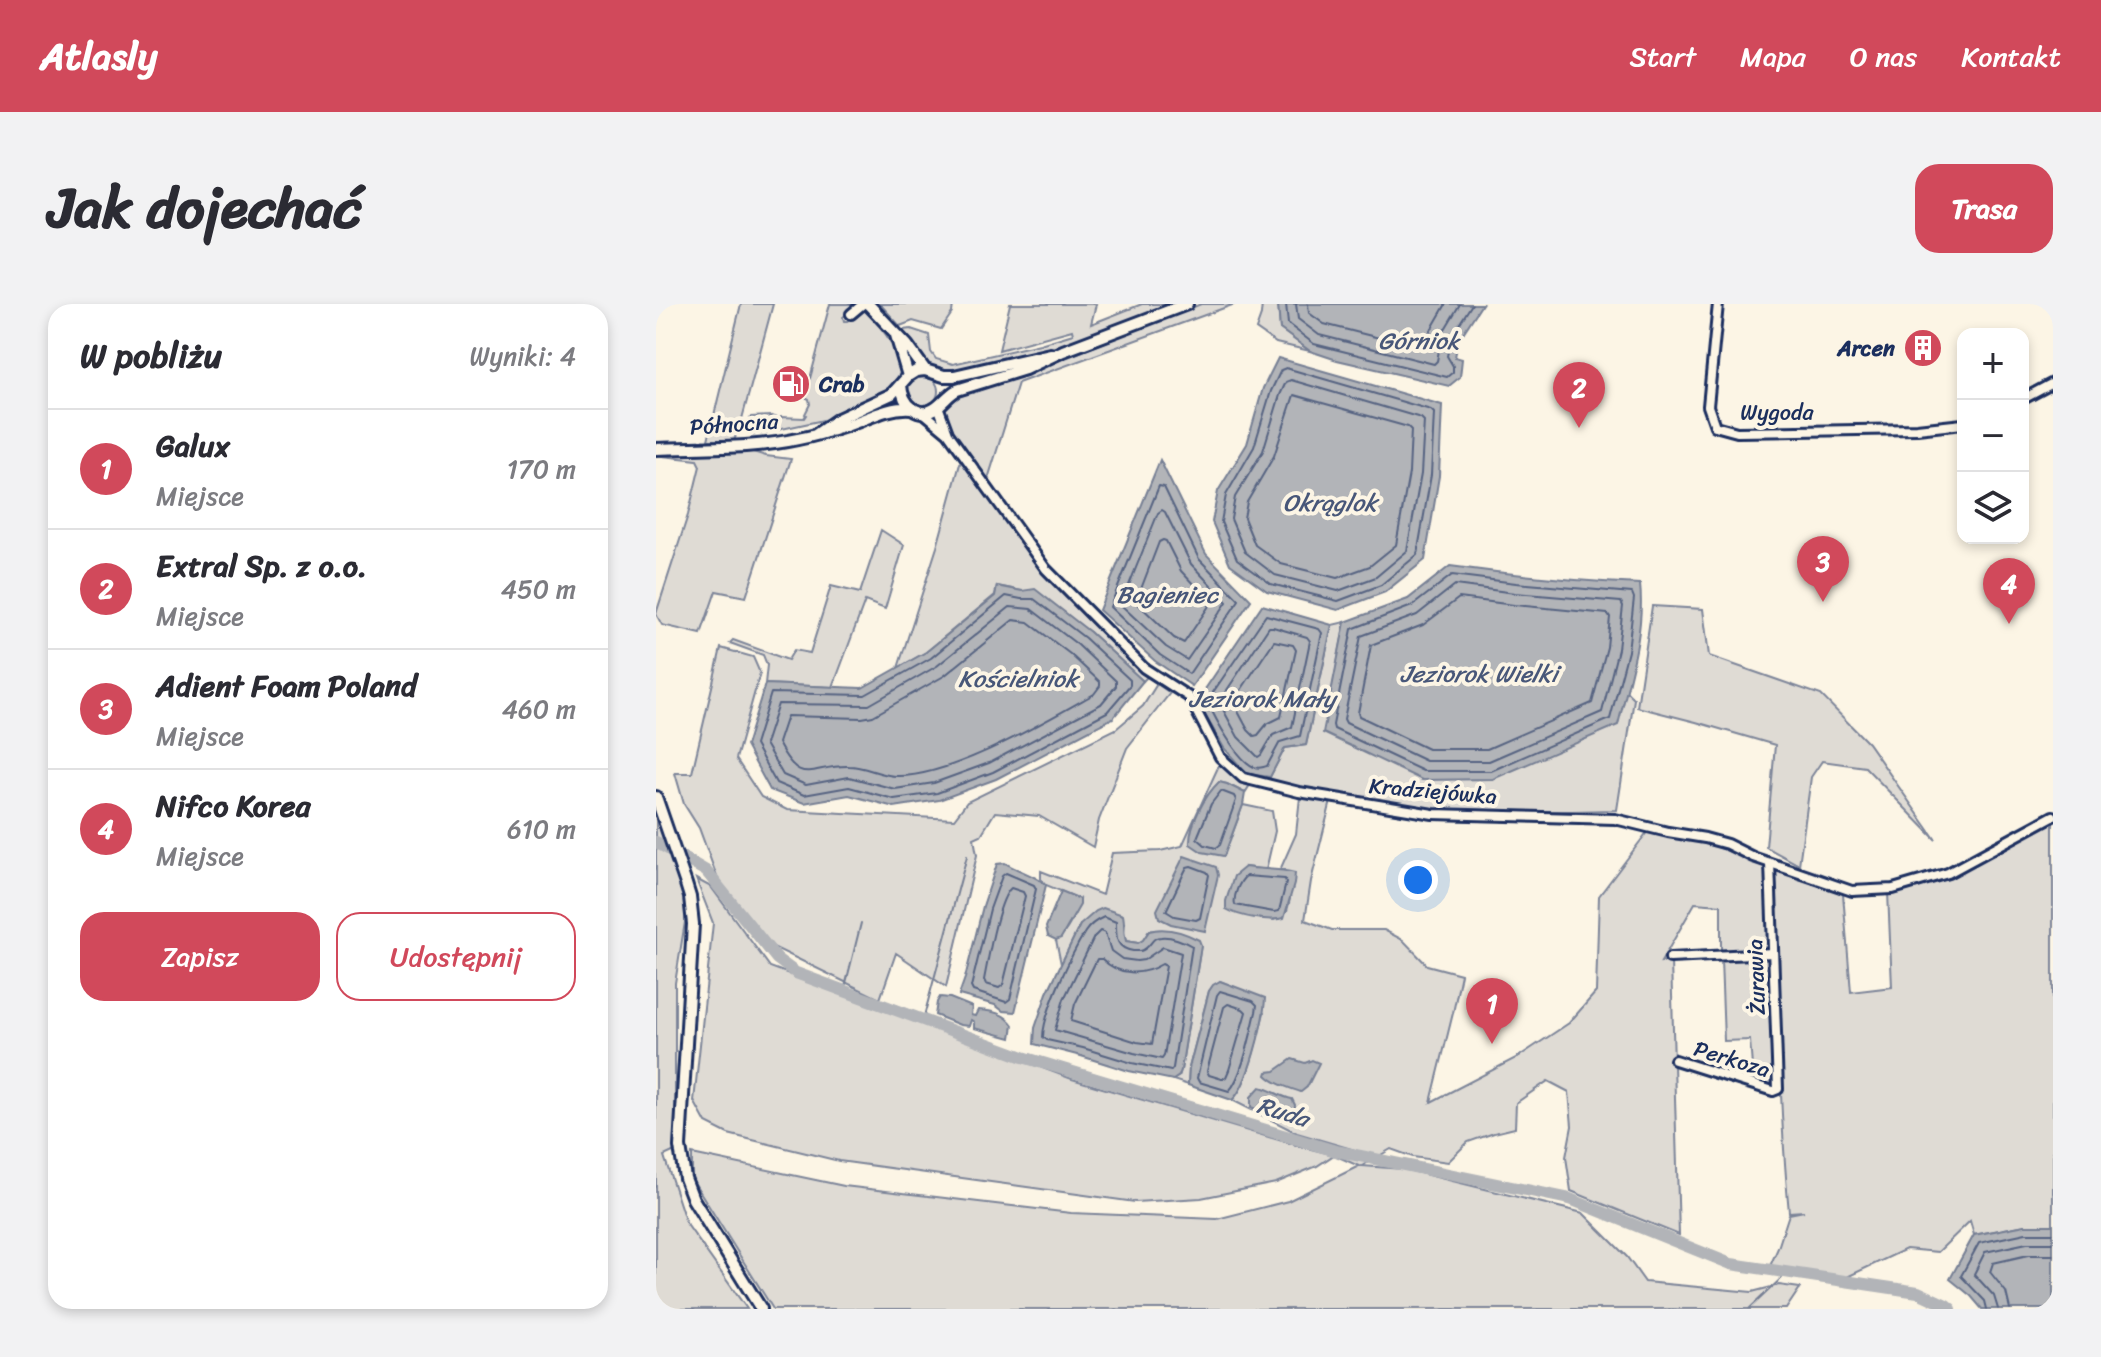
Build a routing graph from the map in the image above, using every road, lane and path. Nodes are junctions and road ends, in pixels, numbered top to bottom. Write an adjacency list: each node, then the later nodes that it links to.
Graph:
1 (866, 304): 4 (street); 5 (main road)
2 (1187, 304): 6 (main road)
3 (1718, 304): 14 (street, Wygoda)
4 (851, 314)
5 (895, 334): 7 (main road); 8 (main road)
6 (1063, 351): 7 (main road); 11 (main road)
7 (929, 372): 8 (main road); 11 (main road)
8 (905, 381): 12 (main road); 16 (main road, Północna)
9 (2053, 383): 10 (street)
10 (2029, 396)
11 (941, 403): 13 (main road); 15 (street, Kradziejówka)
12 (911, 408): 13 (main road); 16 (main road, Północna)
13 (923, 412): 15 (street, Kradziejówka)
14 (1957, 425)
15 (948, 433): 20 (street, Kradziejówka)
16 (815, 435): 17 (main road, Północna)
17 (656, 449)
18 (656, 797): 25 (main road)
19 (2053, 816): 20 (street, Kradziejówka)
20 (1770, 863): 21 (street, Żurawia)
21 (1773, 953): 22 (street); 24 (street, Żurawia)
22 (1670, 958)
23 (1675, 1060): 24 (street, Perkoza)
24 (1778, 1089)
25 (761, 1309)

